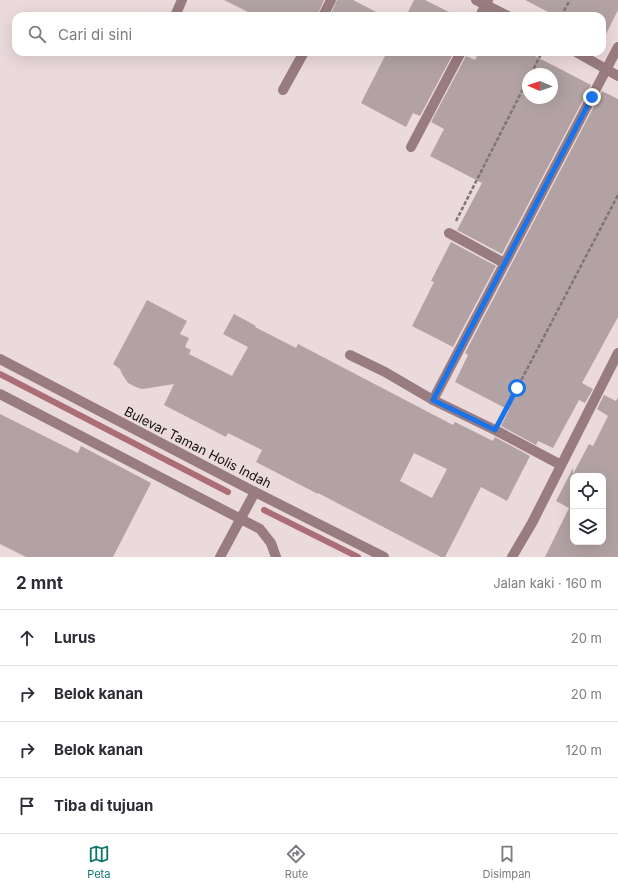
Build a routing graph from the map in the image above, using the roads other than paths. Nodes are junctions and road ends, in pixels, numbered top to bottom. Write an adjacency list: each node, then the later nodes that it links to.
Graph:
1 (182, 0): 5 (street)
2 (331, 0): 6 (street)
3 (476, 0): 4 (street)
4 (487, 2): 7 (street); 8 (street)
5 (176, 12)
6 (325, 12)
7 (482, 12)
8 (502, 12)
9 (618, 47): 13 (street)
10 (302, 56): 15 (street)
11 (459, 56): 16 (street)
12 (583, 56): 13 (street)
13 (607, 69): 14 (street); 18 (street)
14 (618, 76)
15 (283, 90)
16 (411, 147)
17 (449, 233): 18 (street)
18 (504, 264): 23 (street)
19 (618, 353): 24 (street)
20 (350, 355): 23 (street)
21 (0, 359): 25 (street, Bulevar Taman Holis Indah)
22 (0, 394): 26 (street)
23 (433, 400): 24 (street)
24 (561, 465): 30 (street)
25 (255, 492): 26 (street); 29 (street, Bulevar Taman Holis Indah)
26 (240, 519): 27 (street); 28 (street)
27 (220, 557)
28 (276, 557)
29 (384, 557)
30 (512, 557)

